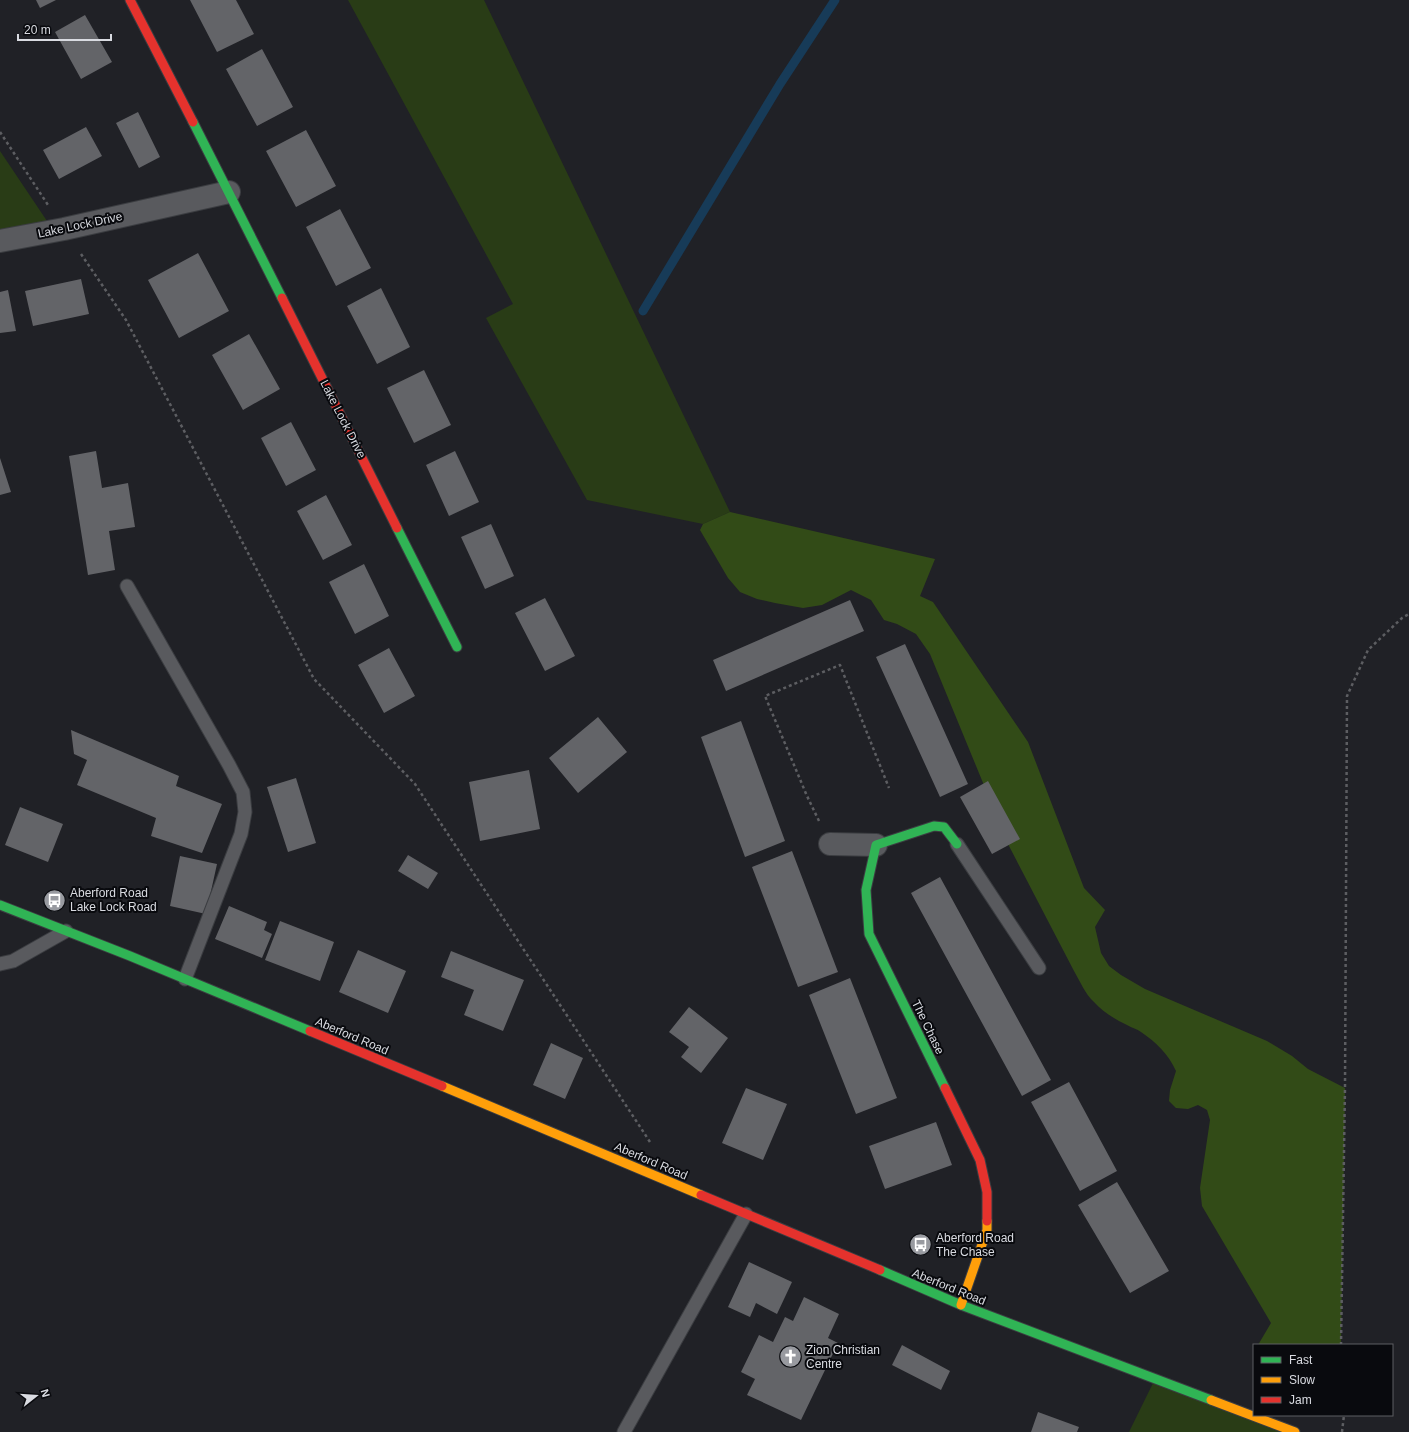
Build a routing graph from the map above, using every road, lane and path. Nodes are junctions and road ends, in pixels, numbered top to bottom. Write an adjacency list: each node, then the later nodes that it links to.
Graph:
1 (130, 0): 3 (main road, Lake Lock Drive)
2 (0, 132): 4 (path)
3 (229, 192): 4 (street, Lake Lock Drive); 8 (main road, Lake Lock Drive)
4 (64, 229): 5 (street, Lake Lock Drive); 18 (path)
5 (0, 241)
6 (127, 586): 17 (lane)
7 (1409, 614): 21 (path)
8 (457, 647)
9 (889, 788): 10 (path)
10 (830, 844): 12 (street)
11 (957, 844): 12 (main road); 16 (lane)
12 (876, 845): 20 (main road, The Chase)
13 (0, 905): 14 (main road, Aberford Road)
14 (66, 931): 15 (lane); 17 (main road, Aberford Road)
15 (0, 964)
16 (1039, 968)
17 (185, 979): 19 (main road, Aberford Road)
18 (651, 1145)
19 (746, 1214): 20 (main road, Aberford Road); 23 (lane)
20 (961, 1305): 24 (main road, Aberford Road)
21 (1341, 1344)
22 (1344, 1416): 25 (path)
23 (624, 1432)
24 (1295, 1432)
25 (1342, 1432)

